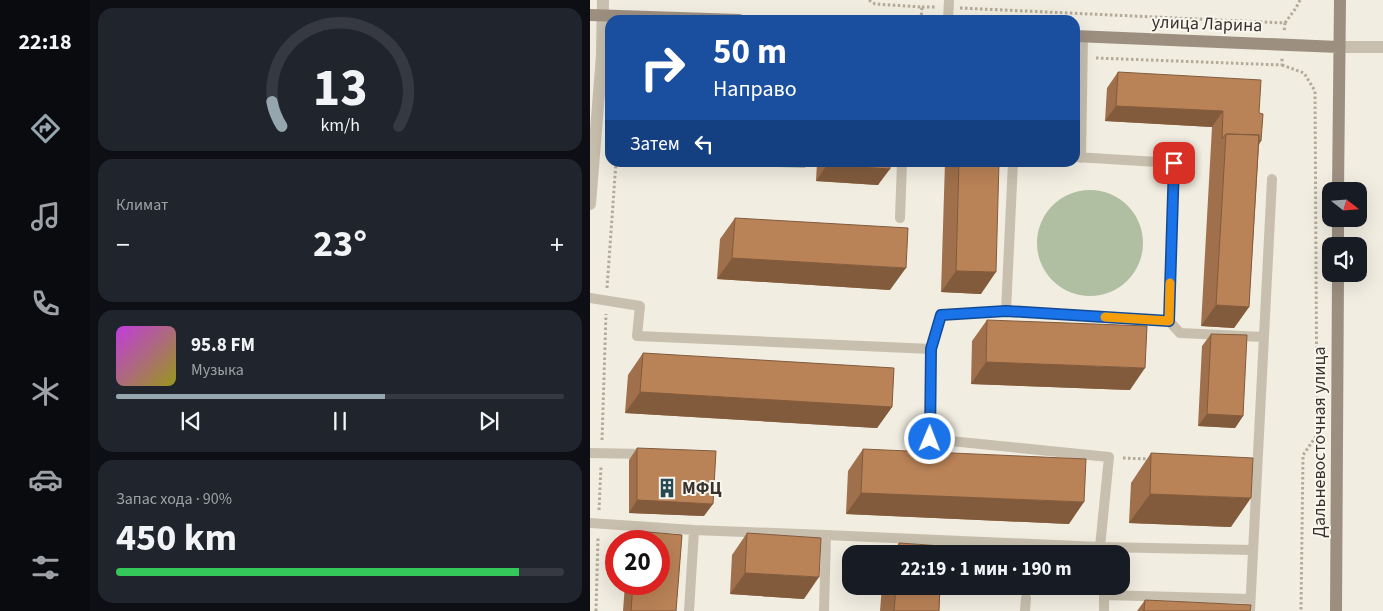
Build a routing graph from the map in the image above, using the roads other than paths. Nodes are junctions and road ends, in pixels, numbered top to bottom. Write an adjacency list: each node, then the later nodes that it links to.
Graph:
1 (603, 0): 5 (street)
2 (949, 0): 4 (lane)
3 (1340, 0): 7 (main road)
4 (948, 15)
5 (596, 16): 14 (street)
6 (1080, 36): 7 (main road, улица Ларина)
7 (1338, 47): 8 (street); 13 (main road)
8 (1383, 47)
9 (1080, 158): 19 (lane)
10 (902, 167): 15 (lane)
11 (1013, 167): 18 (lane)
12 (1272, 179): 20 (lane)
13 (1338, 182)
14 (590, 204)
15 (900, 218)
16 (1338, 282): 40 (main road, Дальневосточная улица)
17 (590, 298): 21 (lane)
18 (1006, 311): 19 (lane); 21 (lane)
19 (1169, 321): 20 (lane)
20 (1263, 337): 30 (lane)
21 (931, 349): 28 (lane)
22 (590, 453): 23 (lane)
23 (658, 454)
24 (594, 523): 25 (lane)
25 (694, 530): 26 (lane); 35 (lane)
26 (826, 535): 27 (lane); 36 (lane)
27 (1009, 545)
28 (1100, 545)
29 (1130, 550): 30 (lane)
30 (1253, 550): 34 (lane)
31 (1130, 593): 34 (lane)
32 (1104, 595): 38 (lane)
33 (1026, 598): 37 (lane)
34 (1250, 600): 39 (lane)
35 (689, 611)
36 (824, 611)
37 (1025, 611)
38 (1104, 611)
39 (1250, 611)
40 (1336, 611)

